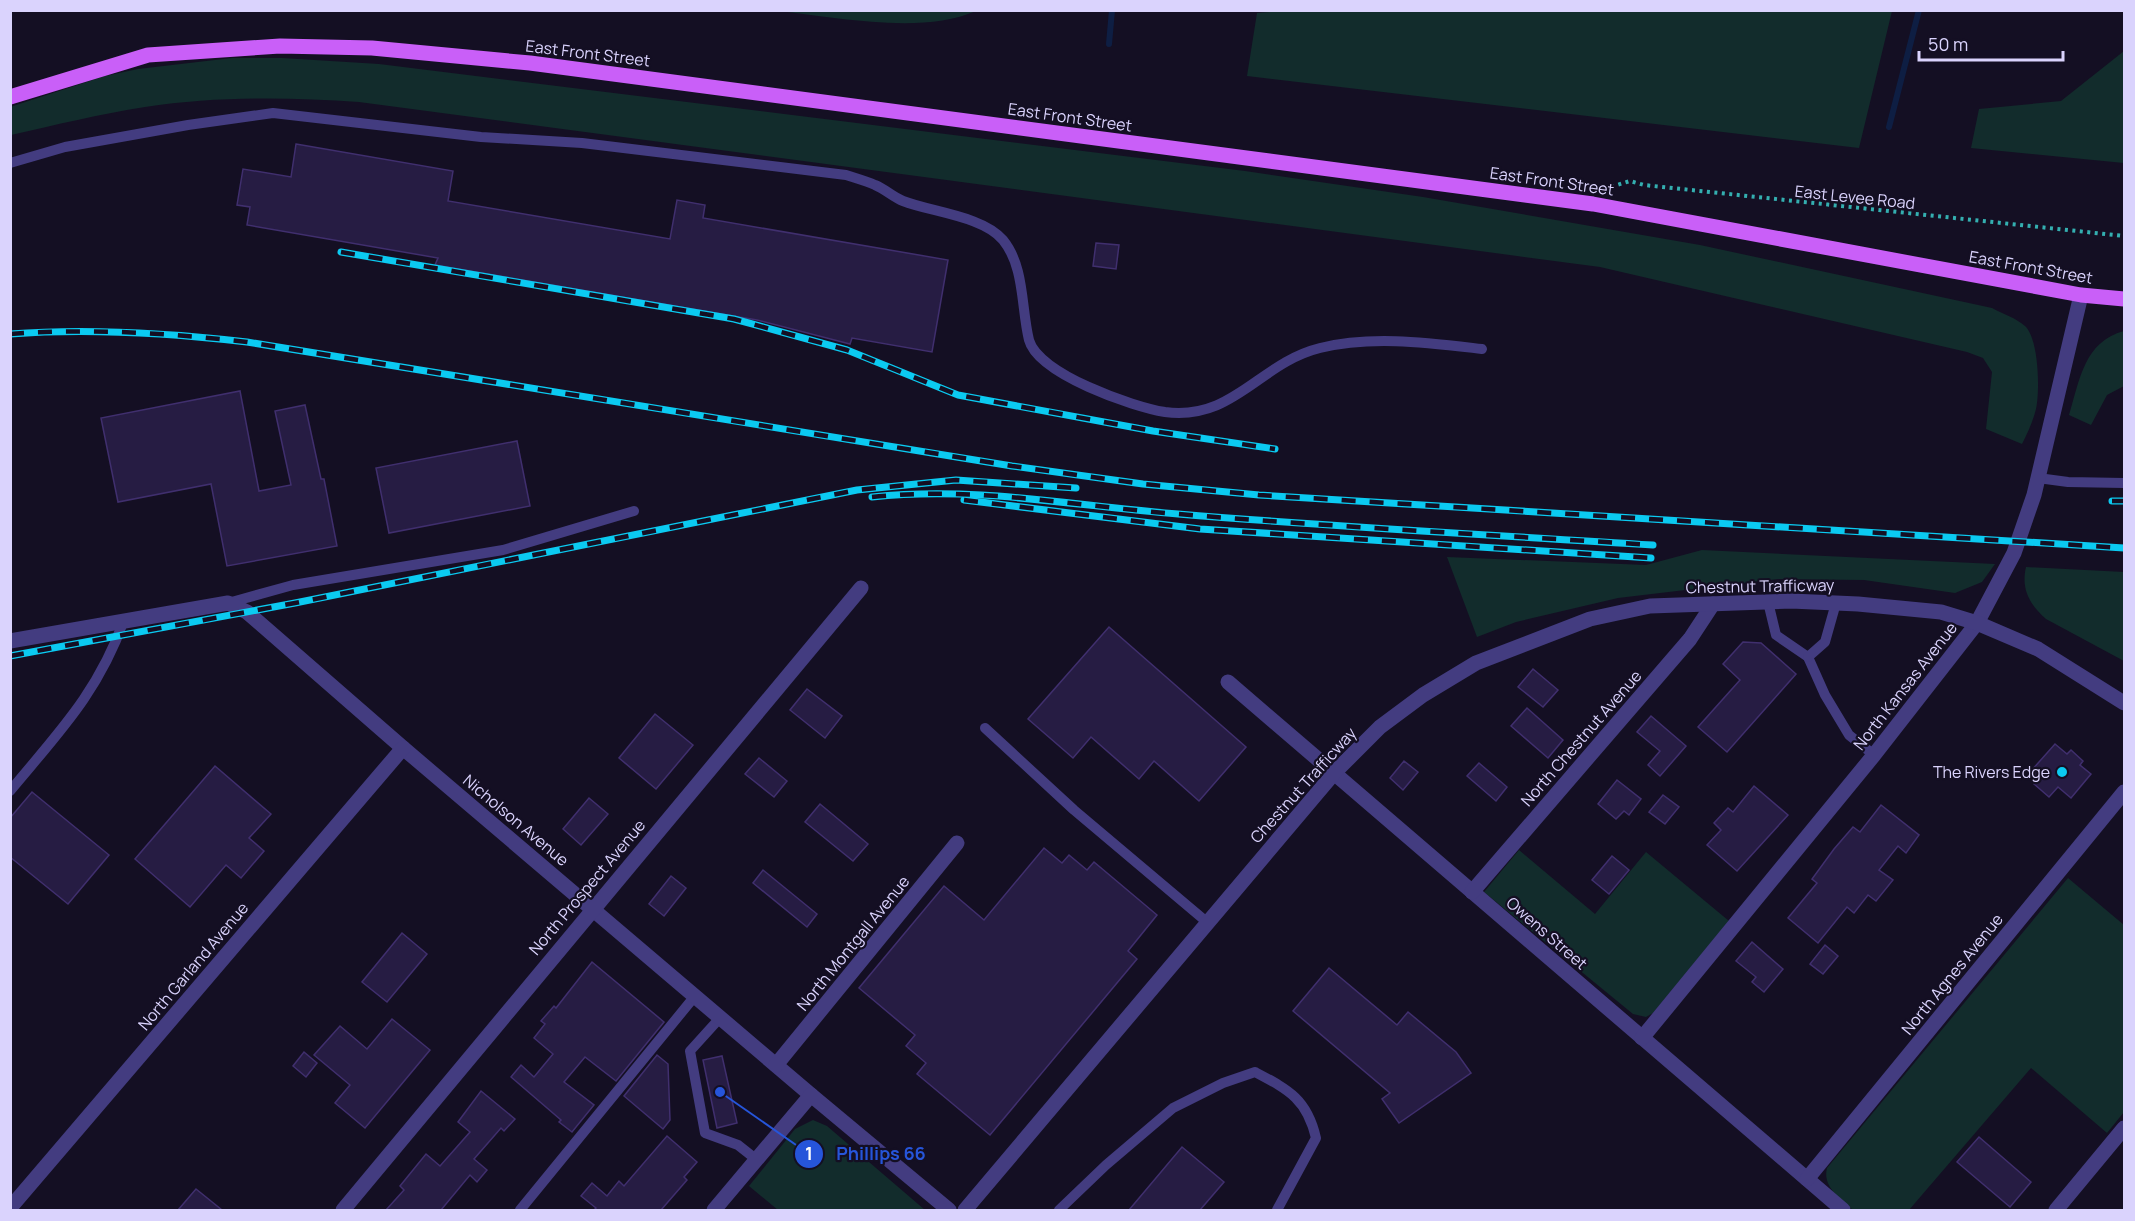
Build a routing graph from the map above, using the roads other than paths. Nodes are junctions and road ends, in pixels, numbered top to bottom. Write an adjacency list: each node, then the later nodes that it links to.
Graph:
1 (10, 97): 3 (main road, East Front Street)
2 (10, 163): 5 (lane)
3 (2081, 295): 4 (main road, East Front Street); 6 (street, North Kansas Avenue)
4 (2124, 299)
5 (1482, 349)
6 (2038, 478): 7 (lane); 15 (street, North Kansas Avenue)
7 (2124, 483)
8 (634, 511): 11 (lane)
9 (861, 588): 28 (street, North Prospect Avenue)
10 (1768, 602): 12 (street, Chestnut Trafficway); 13 (street, Chestnut Trafficway); 17 (lane)
11 (228, 603): 14 (street); 21 (street, Nicholson Avenue)
12 (1836, 603): 15 (street, Chestnut Trafficway); 17 (lane)
13 (1713, 604): 23 (street, Chestnut Trafficway); 27 (street, North Chestnut Avenue)
14 (124, 620): 16 (street); 24 (lane)
15 (1977, 623): 19 (street, Chestnut Trafficway); 22 (street, North Kansas Avenue)
16 (10, 641)
17 (1808, 657): 22 (lane)
18 (1228, 682): 23 (street, Owens Street)
19 (2124, 703)
20 (985, 728): 29 (lane)
21 (403, 748): 28 (street, Nicholson Avenue); 38 (street, North Garland Avenue)
22 (1874, 755): 32 (street, North Kansas Avenue)
23 (1335, 772): 27 (street, Owens Street); 29 (street, Chestnut Trafficway)
24 (10, 791)
25 (2124, 792): 37 (street, North Agnes Avenue)
26 (957, 843): 33 (street, North Montgall Avenue)
27 (1472, 892): 32 (street, Owens Street)
28 (593, 908): 30 (street, Nicholson Avenue); 39 (street, North Prospect Avenue)
29 (1208, 923): 43 (street, Chestnut Trafficway)
30 (695, 996): 31 (street, Nicholson Avenue); 40 (lane)
31 (720, 1018): 33 (street, Nicholson Avenue); 36 (lane)
32 (1642, 1038): 37 (street, Owens Street)
33 (776, 1065): 34 (street, Nicholson Avenue)
34 (811, 1095): 36 (street); 42 (street, Nicholson Avenue)
35 (2124, 1128): 47 (street)
36 (757, 1160): 41 (street)
37 (1807, 1179): 46 (street, Owens Street)
38 (10, 1208)
39 (343, 1210)
40 (520, 1210)
41 (714, 1210)
42 (949, 1210)
43 (965, 1210)
44 (1059, 1210): 45 (lane)
45 (1276, 1210)
46 (1843, 1210)
47 (2056, 1210)

